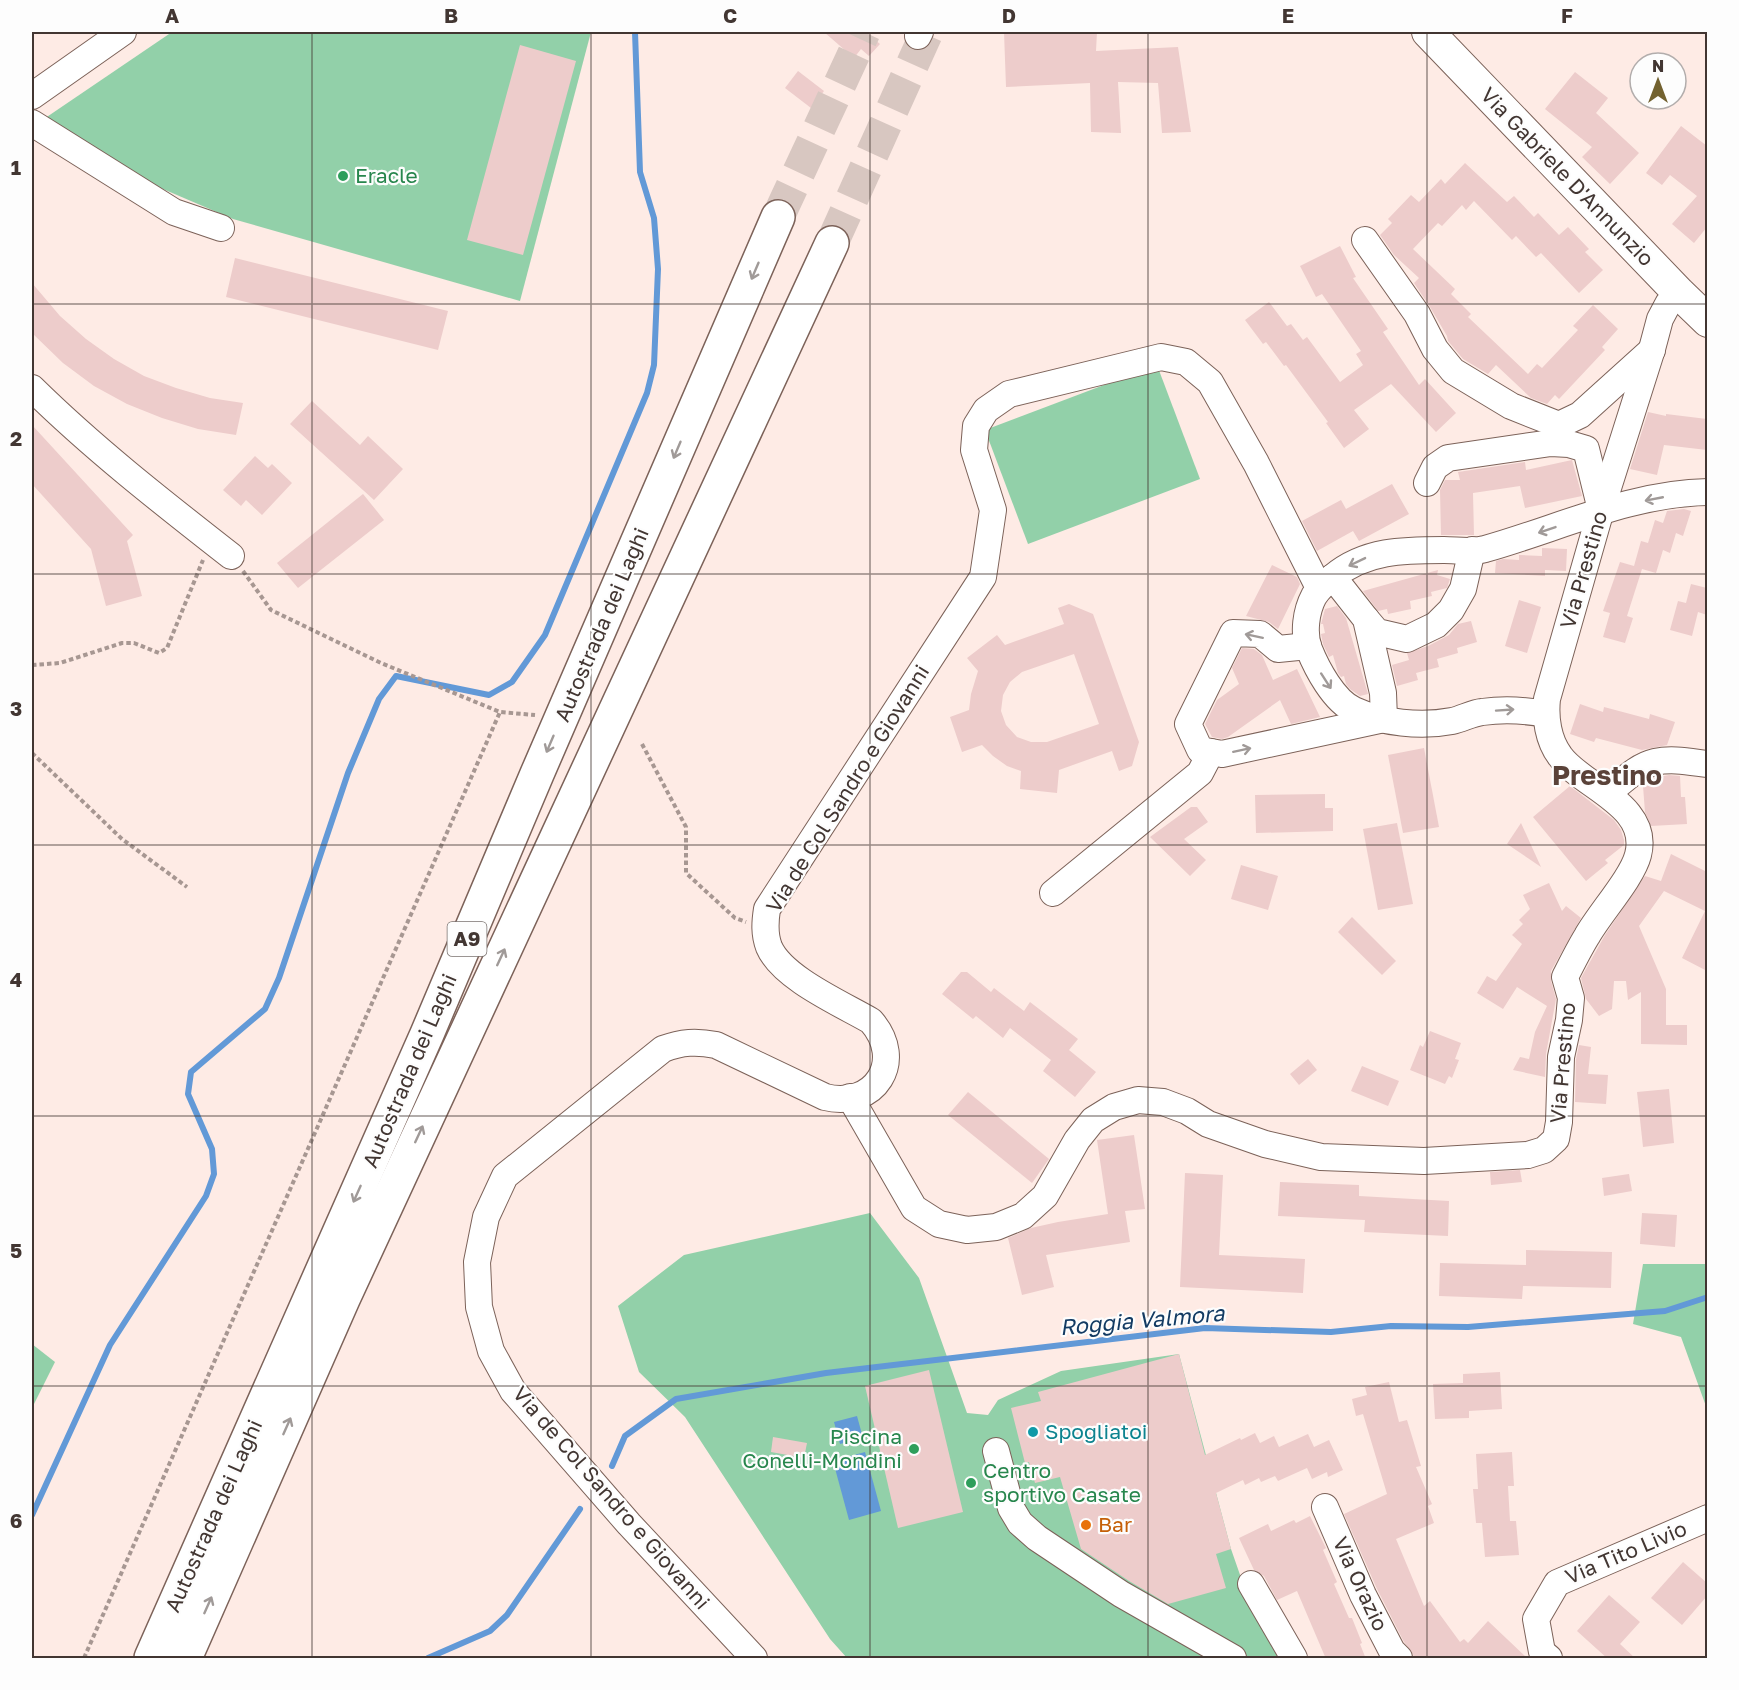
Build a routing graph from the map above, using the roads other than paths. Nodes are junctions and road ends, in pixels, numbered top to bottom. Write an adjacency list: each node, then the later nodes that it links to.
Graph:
1 (123, 32): 3 (street)
2 (1428, 32): 9 (main road, Via Gabriele D'Annunzio)
3 (32, 96)
4 (32, 123): 6 (street)
5 (778, 218): 33 (highway, Autostrada dei Laghi / A9, one-way to 33)
6 (221, 228)
7 (1365, 240): 11 (street)
8 (832, 243): 34 (highway, Autostrada dei Laghi / A9, one-way to 8)
9 (1678, 293): 10 (main road, Via Gabriele D'Annunzio); 11 (street, Via Prestino)
10 (1707, 321)
11 (1652, 350): 15 (street, Via Prestino)
12 (32, 388): 17 (street)
13 (1427, 483): 15 (street)
14 (1707, 492): 15 (street, one-way to 15)
15 (1601, 510): 16 (street, one-way to 16); 21 (street, Via Prestino)
16 (1472, 550): 18 (street, one-way to 18); 19 (street)
17 (231, 556)
18 (1326, 582): 19 (street, Via de Col Sandro e Giovanni); 20 (street); 27 (street, Via de Col Sandro e Giovanni)
19 (1366, 619): 22 (street)
20 (1308, 646): 22 (street, one-way to 22); 23 (street, one-way to 23)
21 (1545, 714): 22 (street, one-way to 21); 25 (street, Via Prestino)
22 (1384, 719): 23 (street, one-way to 22)
23 (1211, 752): 26 (street)
24 (1707, 764): 25 (street)
25 (1608, 793): 27 (street, Via Prestino)
26 (1053, 893)
27 (850, 1097): 35 (street, Via de Col Sandro e Giovanni)
28 (996, 1451): 36 (street)
29 (1325, 1507): 32 (street, Via Orazio)
30 (1707, 1518): 38 (street, Via Tito Livio)
31 (1251, 1584): 37 (street)
32 (1391, 1656)
33 (151, 1659)
34 (185, 1659)
35 (754, 1659)
36 (1233, 1659)
37 (1294, 1659)
38 (1549, 1659)

